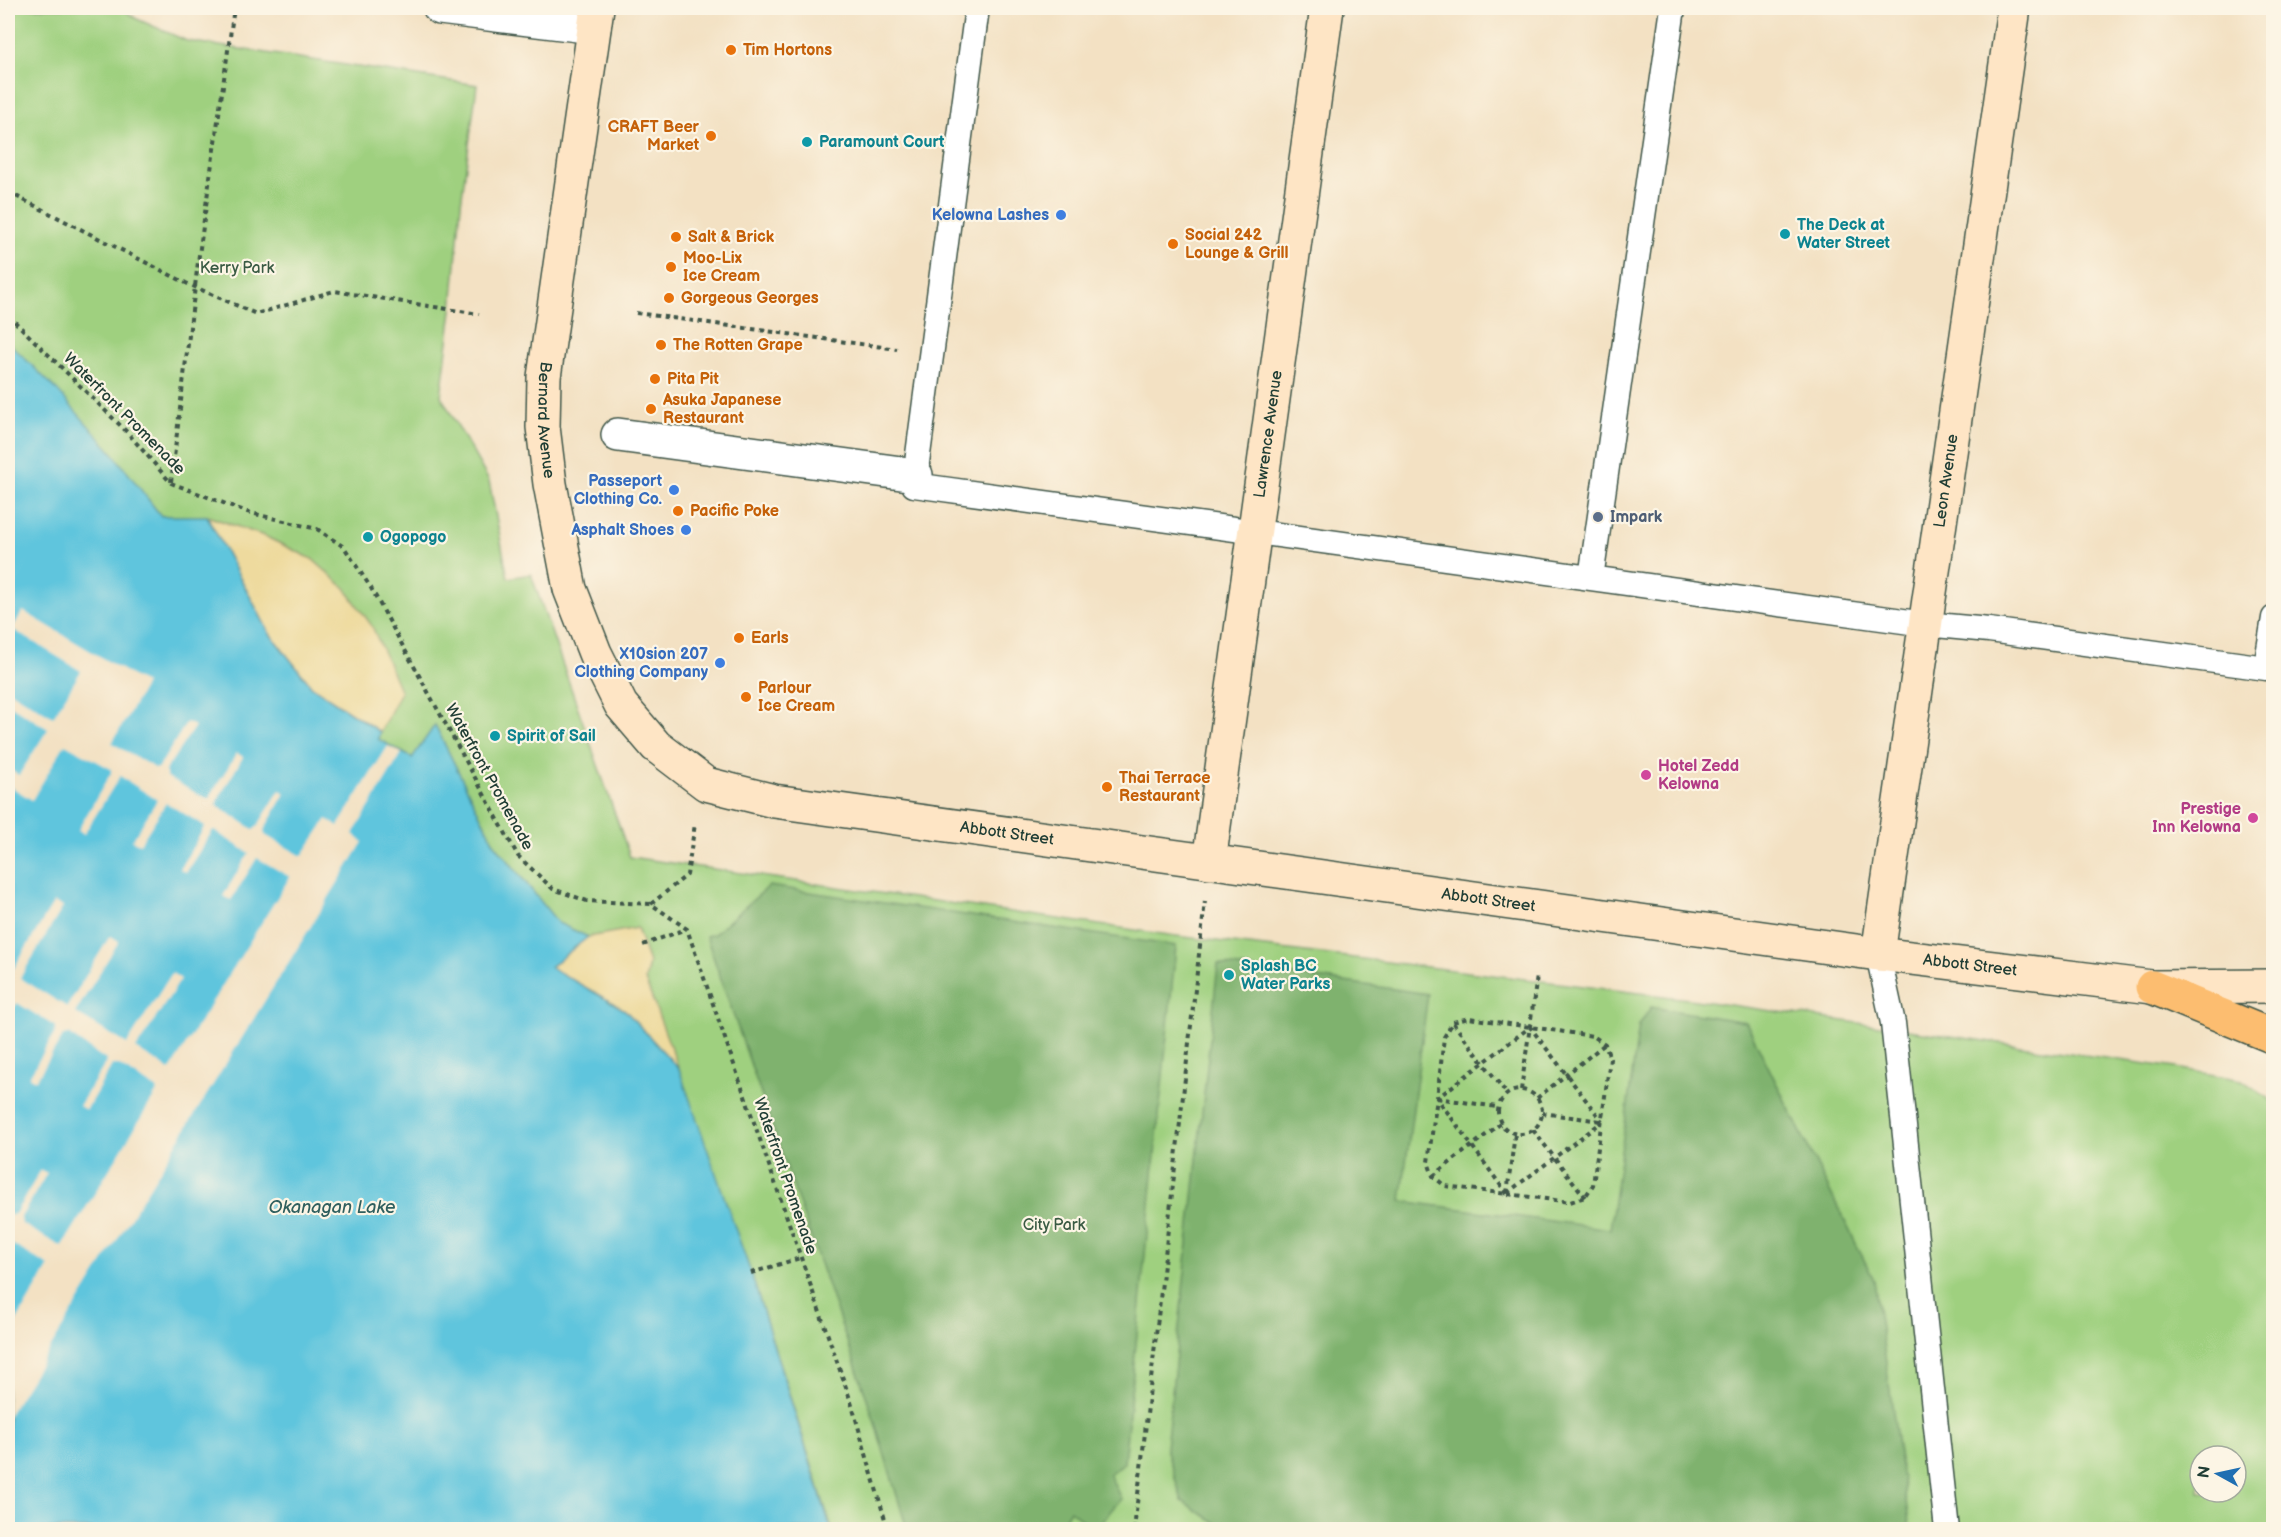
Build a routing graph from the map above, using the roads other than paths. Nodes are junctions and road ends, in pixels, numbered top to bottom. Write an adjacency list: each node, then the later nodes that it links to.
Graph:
1 (440, 8): 6 (street)
2 (977, 8): 8 (lane)
3 (1327, 8): 9 (main road, Lawrence Avenue)
4 (1672, 8): 10 (lane)
5 (2014, 8): 12 (main road, Leon Avenue)
6 (596, 17): 13 (main road, Bernard Avenue)
7 (618, 435): 8 (street)
8 (916, 475): 9 (lane)
9 (1254, 532): 10 (lane); 14 (main road, Lawrence Avenue)
10 (1591, 578): 12 (lane)
11 (2274, 618): 12 (lane)
12 (1925, 624): 15 (main road, Leon Avenue)
13 (706, 784): 14 (main road, Abbott Street)
14 (1209, 861): 15 (main road, Abbott Street)
15 (1878, 954): 17 (main road, Abbott Street); 19 (lane)
16 (2274, 986): 17 (main road, Abbott Street)
17 (2152, 987): 18 (highway)
18 (2274, 1037)
19 (1947, 1530)

